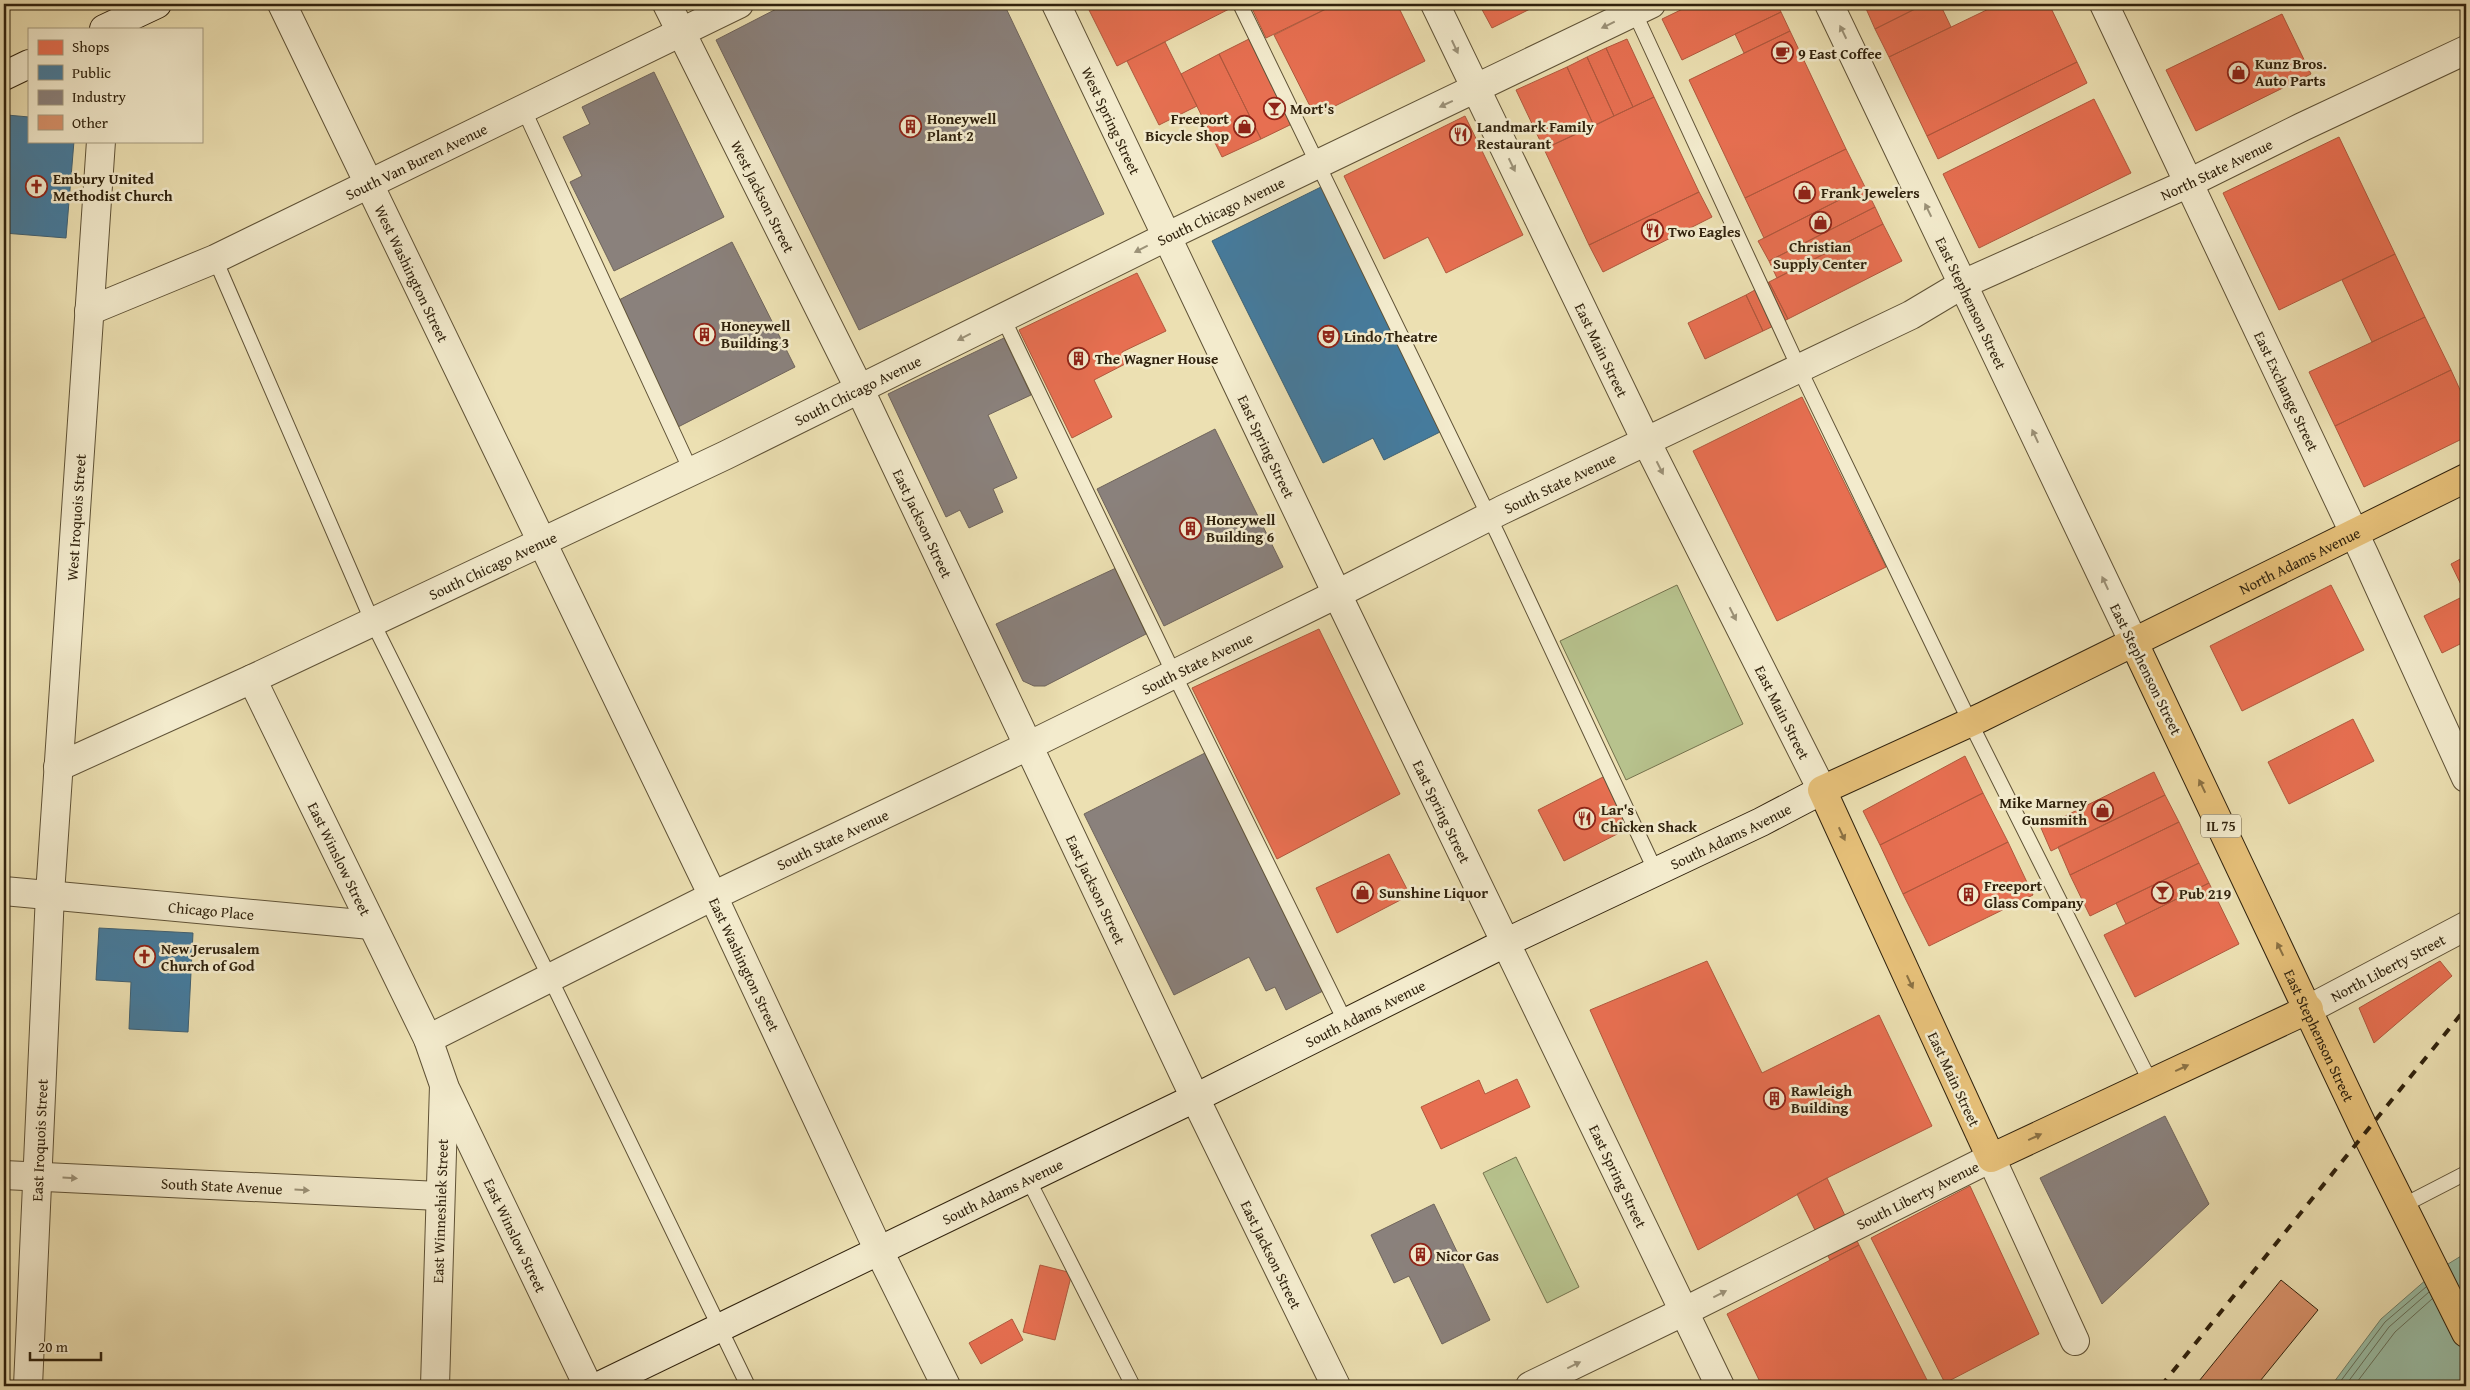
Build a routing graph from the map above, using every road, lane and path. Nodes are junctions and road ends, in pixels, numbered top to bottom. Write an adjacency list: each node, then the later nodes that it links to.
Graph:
1 (282, 4): 20 (street, West Washington Street)
2 (667, 4): 12 (street, West Jackson Street)
3 (739, 4): 12 (street, South Van Buren Avenue)
4 (1056, 4): 22 (street, West Spring Street)
5 (1240, 4): 19 (lane)
6 (1435, 4): 16 (street, East Main Street, one-way to 16)
7 (1829, 4): 24 (street, East Stephenson Street, one-way to 7)
8 (2104, 4): 21 (street, East Exchange Street)
9 (1639, 6): 16 (street, South Chicago Avenue, one-way to 16); 27 (lane)
10 (144, 7): 11 (street)
11 (107, 28)
12 (681, 32): 17 (street, South Van Buren Avenue); 28 (street, West Jackson Street)
13 (2466, 50): 21 (street, North State Avenue)
14 (28, 64): 15 (street)
15 (4, 76)
16 (1476, 90): 19 (street, South Chicago Avenue, one-way to 19); 29 (street, East Main Street, one-way to 29)
17 (524, 108): 20 (street, South Van Buren Avenue); 30 (lane)
18 (101, 142): 25 (street, West Iroquois Street)
19 (1320, 164): 22 (street, South Chicago Avenue); 32 (lane)
20 (370, 183): 23 (street, South Van Buren Avenue); 34 (street, West Washington Street)
21 (2189, 183): 24 (street, North State Avenue); 33 (street, East Exchange Street)
22 (1168, 236): 26 (street, South Chicago Avenue, one-way to 26); 35 (street, East Spring Street)
23 (215, 259): 25 (street, South Van Buren Avenue); 36 (lane)
24 (1963, 284): 27 (street, South State Avenue); 37 (street, East Stephenson Street, one-way to 24)
25 (90, 311): 42 (street, West Iroquois Street)
26 (1003, 318): 28 (street, South Chicago Avenue, one-way to 28); 38 (lane)
27 (1799, 368): 29 (street, South State Avenue); 40 (lane)
28 (860, 390): 30 (street, South Chicago Avenue); 41 (street, East Jackson Street)
29 (1646, 441): 32 (street, South State Avenue); 44 (street, East Main Street, one-way to 44)
30 (691, 471): 34 (street, South Chicago Avenue)
31 (2466, 478): 33 (main road, North Adams Avenue)
32 (1488, 517): 35 (street, South State Avenue); 45 (lane)
33 (2353, 532): 37 (main road, North Adams Avenue); 43 (street, East Exchange Street)
34 (543, 543): 36 (street, South Chicago Avenue); 48 (street, East Washington Street)
35 (1336, 594): 38 (street, South State Avenue); 51 (street, East Spring Street)
36 (373, 622): 39 (street, South Chicago Avenue); 52 (lane)
37 (2134, 643): 40 (main road, South Adams Avenue); 53 (main road, East Stephenson Street / IL 75, one-way to 37)
38 (1174, 674): 41 (street, South State Avenue); 54 (lane)
39 (252, 679): 42 (street, South Chicago Avenue); 49 (street, East Winslow Street)
40 (1970, 722): 44 (main road, South Adams Avenue); 56 (lane)
41 (1028, 746): 48 (street, South State Avenue); 58 (street, East Jackson Street)
42 (58, 767): 47 (street, West Iroquois Street)
43 (2466, 778)
44 (1822, 790): 45 (street, South Adams Avenue); 59 (main road, East Main Street, one-way to 59)
45 (1656, 872): 51 (street, South Adams Avenue)
46 (4, 891): 47 (street)
47 (50, 894): 49 (street, Chicago Place); 62 (street, East Iroquois Street)
48 (713, 896): 52 (street, South State Avenue); 66 (street, East Washington Street)
49 (371, 924): 55 (street, East Winslow Street)
50 (2466, 926): 53 (street, North Liberty Street)
51 (1505, 943): 54 (street, South Adams Avenue); 67 (street, East Spring Street)
52 (550, 978): 55 (street, South State Avenue); 68 (lane)
53 (2309, 1008): 56 (main road, South Liberty Avenue, one-way to 53); 65 (main road, East Stephenson Street / IL 75)
54 (1346, 1023): 58 (street, South Adams Avenue)
55 (428, 1039): 57 (street, East Winneshiek Street)
56 (2151, 1083): 59 (main road, South Liberty Avenue, one-way to 56)
57 (444, 1085): 64 (street, East Winneshiek Street); 73 (street, East Winslow Street)
58 (1194, 1098): 63 (street, South Adams Avenue); 78 (street, East Jackson Street)
59 (1991, 1158): 67 (street, South Liberty Avenue, one-way to 59); 70 (street, East Main Street)
60 (2466, 1173): 65 (lane)
61 (4, 1175): 62 (street, South State Avenue)
62 (37, 1176): 64 (street, South State Avenue, one-way to 64); 71 (street, East Iroquois Street)
63 (1028, 1179): 66 (street, South Adams Avenue); 77 (lane)
64 (439, 1196): 72 (street, East Winneshiek Street)
65 (2404, 1205): 69 (main road, East Stephenson Street / IL 75)
66 (879, 1251): 68 (street, South Adams Avenue); 76 (street, East Washington Street)
67 (1685, 1312): 79 (street, South Liberty Avenue, one-way to 67); 80 (street, East Spring Street)
68 (719, 1328): 74 (street, South Adams Avenue); 75 (lane)
69 (2466, 1333)
70 (2075, 1341)
71 (28, 1386)
72 (435, 1386)
73 (588, 1386)
74 (599, 1386)
75 (748, 1386)
76 (946, 1386)
77 (1132, 1386)
78 (1336, 1386)
79 (1530, 1386)
80 (1720, 1386)

